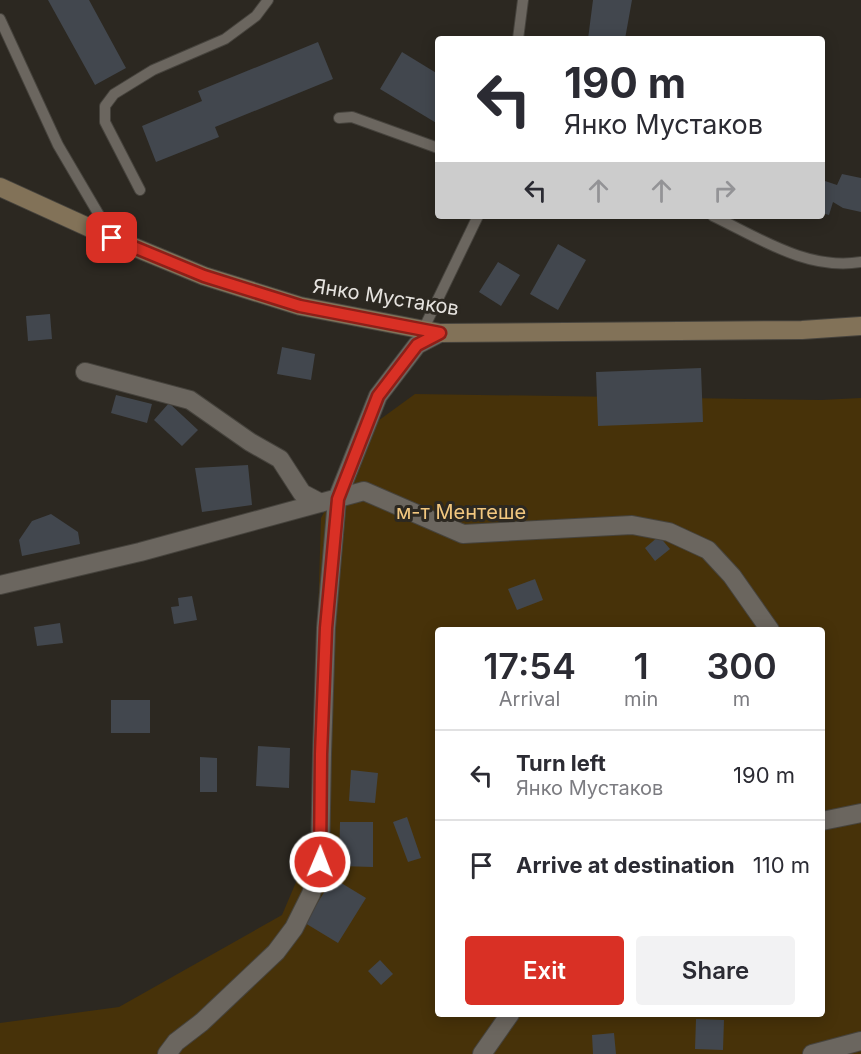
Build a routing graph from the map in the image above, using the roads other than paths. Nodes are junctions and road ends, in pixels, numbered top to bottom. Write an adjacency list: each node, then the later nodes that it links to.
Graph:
1 (268, 0): 8 (lane)
2 (523, 0): 4 (lane)
3 (0, 19): 11 (lane)
4 (518, 36)
5 (339, 118): 6 (lane)
6 (435, 147)
7 (0, 187): 11 (street, Янко Мустаков)
8 (141, 190)
9 (477, 219): 14 (lane)
10 (719, 219): 12 (lane)
11 (112, 238): 14 (street, Янко Мустаков)
12 (861, 262)
13 (861, 326): 14 (street, Янко Мустаков)
14 (432, 331): 16 (street)
15 (86, 372): 16 (street)
16 (329, 501): 17 (street); 18 (street); 23 (street)
17 (0, 585)
18 (768, 627)
19 (861, 813): 20 (street)
20 (825, 821)
21 (508, 1017): 24 (street)
22 (861, 1041): 25 (street)
23 (167, 1054)
24 (482, 1054)
25 (812, 1054)

